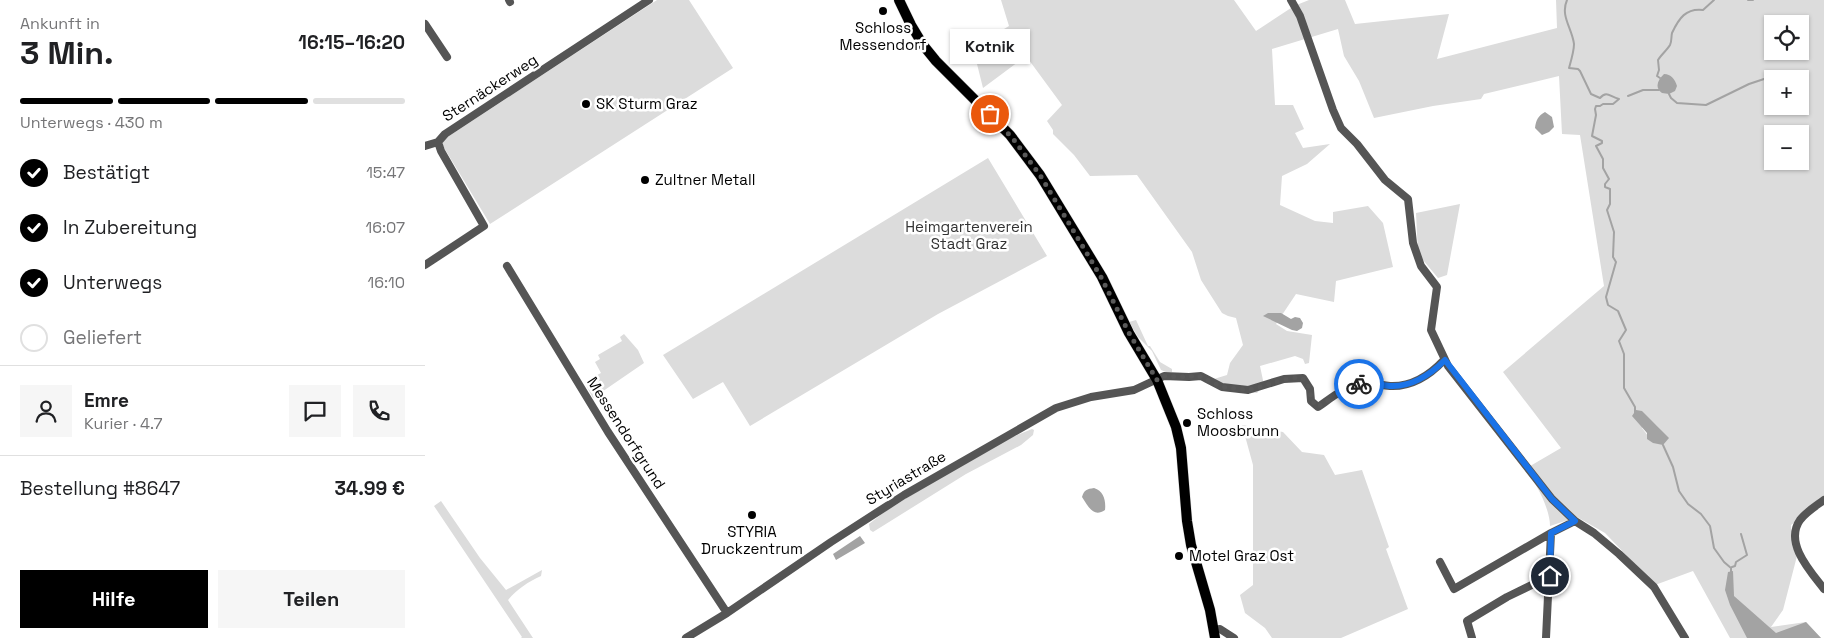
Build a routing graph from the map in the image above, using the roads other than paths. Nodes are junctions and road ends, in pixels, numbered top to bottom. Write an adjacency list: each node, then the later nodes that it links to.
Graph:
1 (649, 0): 6 (street, Sternäckerweg)
2 (899, 0): 11 (main road)
3 (1291, 0): 10 (street)
4 (425, 24): 5 (street)
5 (447, 58)
6 (438, 142): 7 (street); 8 (street, Sternäckerweg)
7 (425, 146)
8 (425, 265)
9 (507, 266): 18 (street, Messendorfgrund)
10 (1445, 360): 11 (street, Styriastraße); 13 (street)
11 (1157, 380): 18 (street, Styriastraße); 19 (main road)
12 (1824, 500): 17 (street)
13 (1575, 521): 14 (street); 24 (street)
14 (1551, 533): 15 (street); 16 (street)
15 (1440, 562)
16 (1550, 576): 22 (street); 23 (street)
17 (1824, 589)
18 (727, 613): 20 (street, Styriastraße)
19 (1214, 634): 21 (street)
20 (687, 638)
21 (1234, 638)
22 (1472, 638)
23 (1546, 638)
24 (1685, 638)

